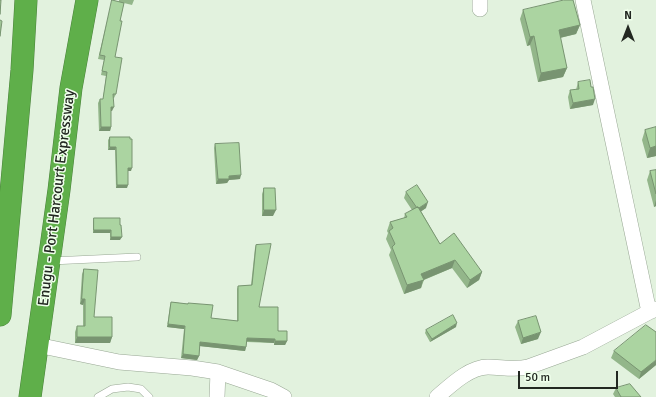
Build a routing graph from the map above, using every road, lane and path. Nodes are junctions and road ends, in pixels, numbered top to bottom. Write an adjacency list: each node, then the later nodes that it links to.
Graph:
1 (26, 0): 7 (highway)
2 (87, 0): 5 (highway, Enugu - Port Harcourt Expressway)
3 (583, 0): 6 (street)
4 (137, 257): 5 (lane)
5 (49, 262): 8 (highway, Enugu - Port Harcourt Expressway)
6 (653, 311): 15 (street)
7 (0, 313)
8 (38, 345): 9 (street); 10 (highway, Enugu - Port Harcourt Expressway)
9 (218, 372): 13 (street); 14 (street)
10 (30, 397)
11 (98, 397): 12 (lane)
12 (149, 397)
13 (217, 397)
14 (284, 397)
15 (437, 397)

